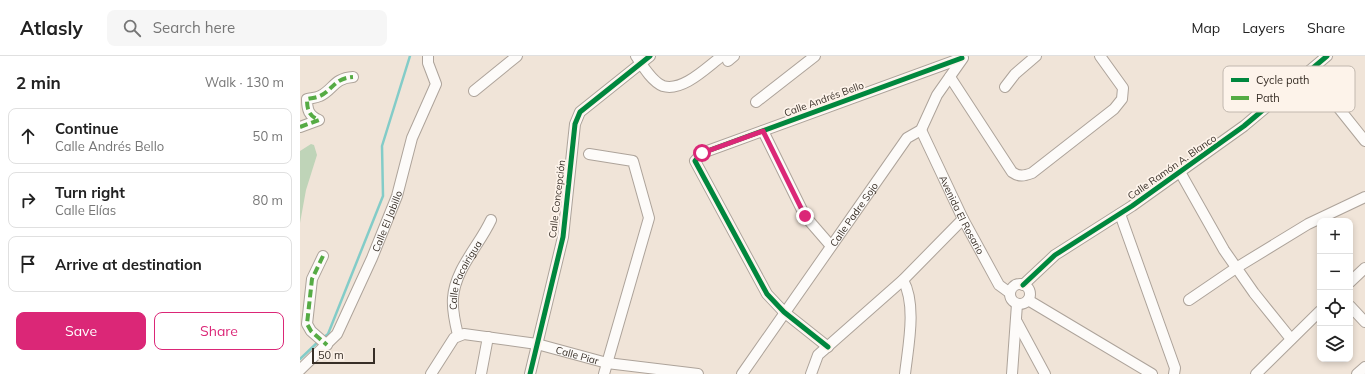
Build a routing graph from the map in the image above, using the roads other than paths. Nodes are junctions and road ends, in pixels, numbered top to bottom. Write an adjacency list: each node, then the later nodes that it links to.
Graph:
1 (428, 56): 48 (street, Calle El Jabillo)
2 (517, 56): 15 (street)
3 (650, 56): 10 (street, Calle Concepción)
4 (815, 56): 16 (street)
5 (1036, 56): 14 (street)
6 (1100, 56): 13 (street)
7 (1327, 56): 11 (street, Calle Ramón A. Blanco)
8 (963, 57): 13 (street); 21 (street, Calle Andrés Bello)
9 (728, 58): 10 (street)
10 (638, 59): 49 (street, Calle Concepción)
11 (1315, 66)
12 (353, 77): 19 (street)
13 (950, 77): 20 (street)
14 (1005, 87)
15 (474, 91)
16 (756, 102)
17 (1261, 112): 24 (street, Calle Ramón A. Blanco)
18 (1342, 112): 22 (street)
19 (300, 127)
20 (921, 130): 27 (street, Avenida El Rosario); 29 (street, Calle Padre Sojo)
21 (763, 131): 29 (street); 41 (street, Calle Andrés Bello)
22 (1365, 141)
23 (589, 154): 51 (street)
24 (1180, 172): 26 (street, Calle Ramón A. Blanco); 31 (street)
25 (1365, 197): 31 (street)
26 (1120, 214): 35 (street, Calle Ramón A. Blanco); 65 (street)
27 (962, 219): 34 (street); 36 (street, Avenida El Rosario)
28 (491, 220): 45 (street, Calle Pacairigua)
29 (830, 246): 41 (street, Calle Padre Sojo)
30 (323, 256): 48 (street)
31 (1236, 268): 38 (street); 47 (street)
32 (1365, 268): 33 (street)
33 (1353, 279)
34 (903, 280): 50 (street); 61 (street)
35 (1023, 285): 36 (street); 37 (street)
36 (1010, 293): 39 (street, Avenida El Rosario)
37 (1028, 300): 39 (street); 64 (street)
38 (1189, 300)
39 (1017, 304): 43 (street)
40 (1353, 309): 44 (street)
41 (784, 312): 50 (street); 59 (street, Calle Padre Sojo)
42 (1317, 314): 47 (street)
43 (1016, 321): 62 (street); 63 (street)
44 (1365, 322)
45 (458, 335): 46 (street, Calle Piar); 54 (street)
46 (488, 337): 49 (street, Calle Piar); 55 (street)
47 (1291, 339): 66 (street)
48 (326, 344): 53 (street, Calle El Jabillo)
49 (537, 344): 51 (street, Calle Piar); 56 (street, Calle Concepción)
50 (828, 347): 60 (street)
51 (606, 363): 57 (street); 58 (street, Calle Piar)
52 (1365, 367): 67 (street)
53 (300, 370)
54 (431, 374)
55 (481, 374)
56 (530, 374)
57 (604, 374)
58 (698, 374)
59 (742, 374)
60 (811, 374)
61 (905, 374)
62 (1012, 374)
63 (1045, 374)
64 (1152, 374)
65 (1174, 374)
66 (1256, 374)
67 (1357, 374)

